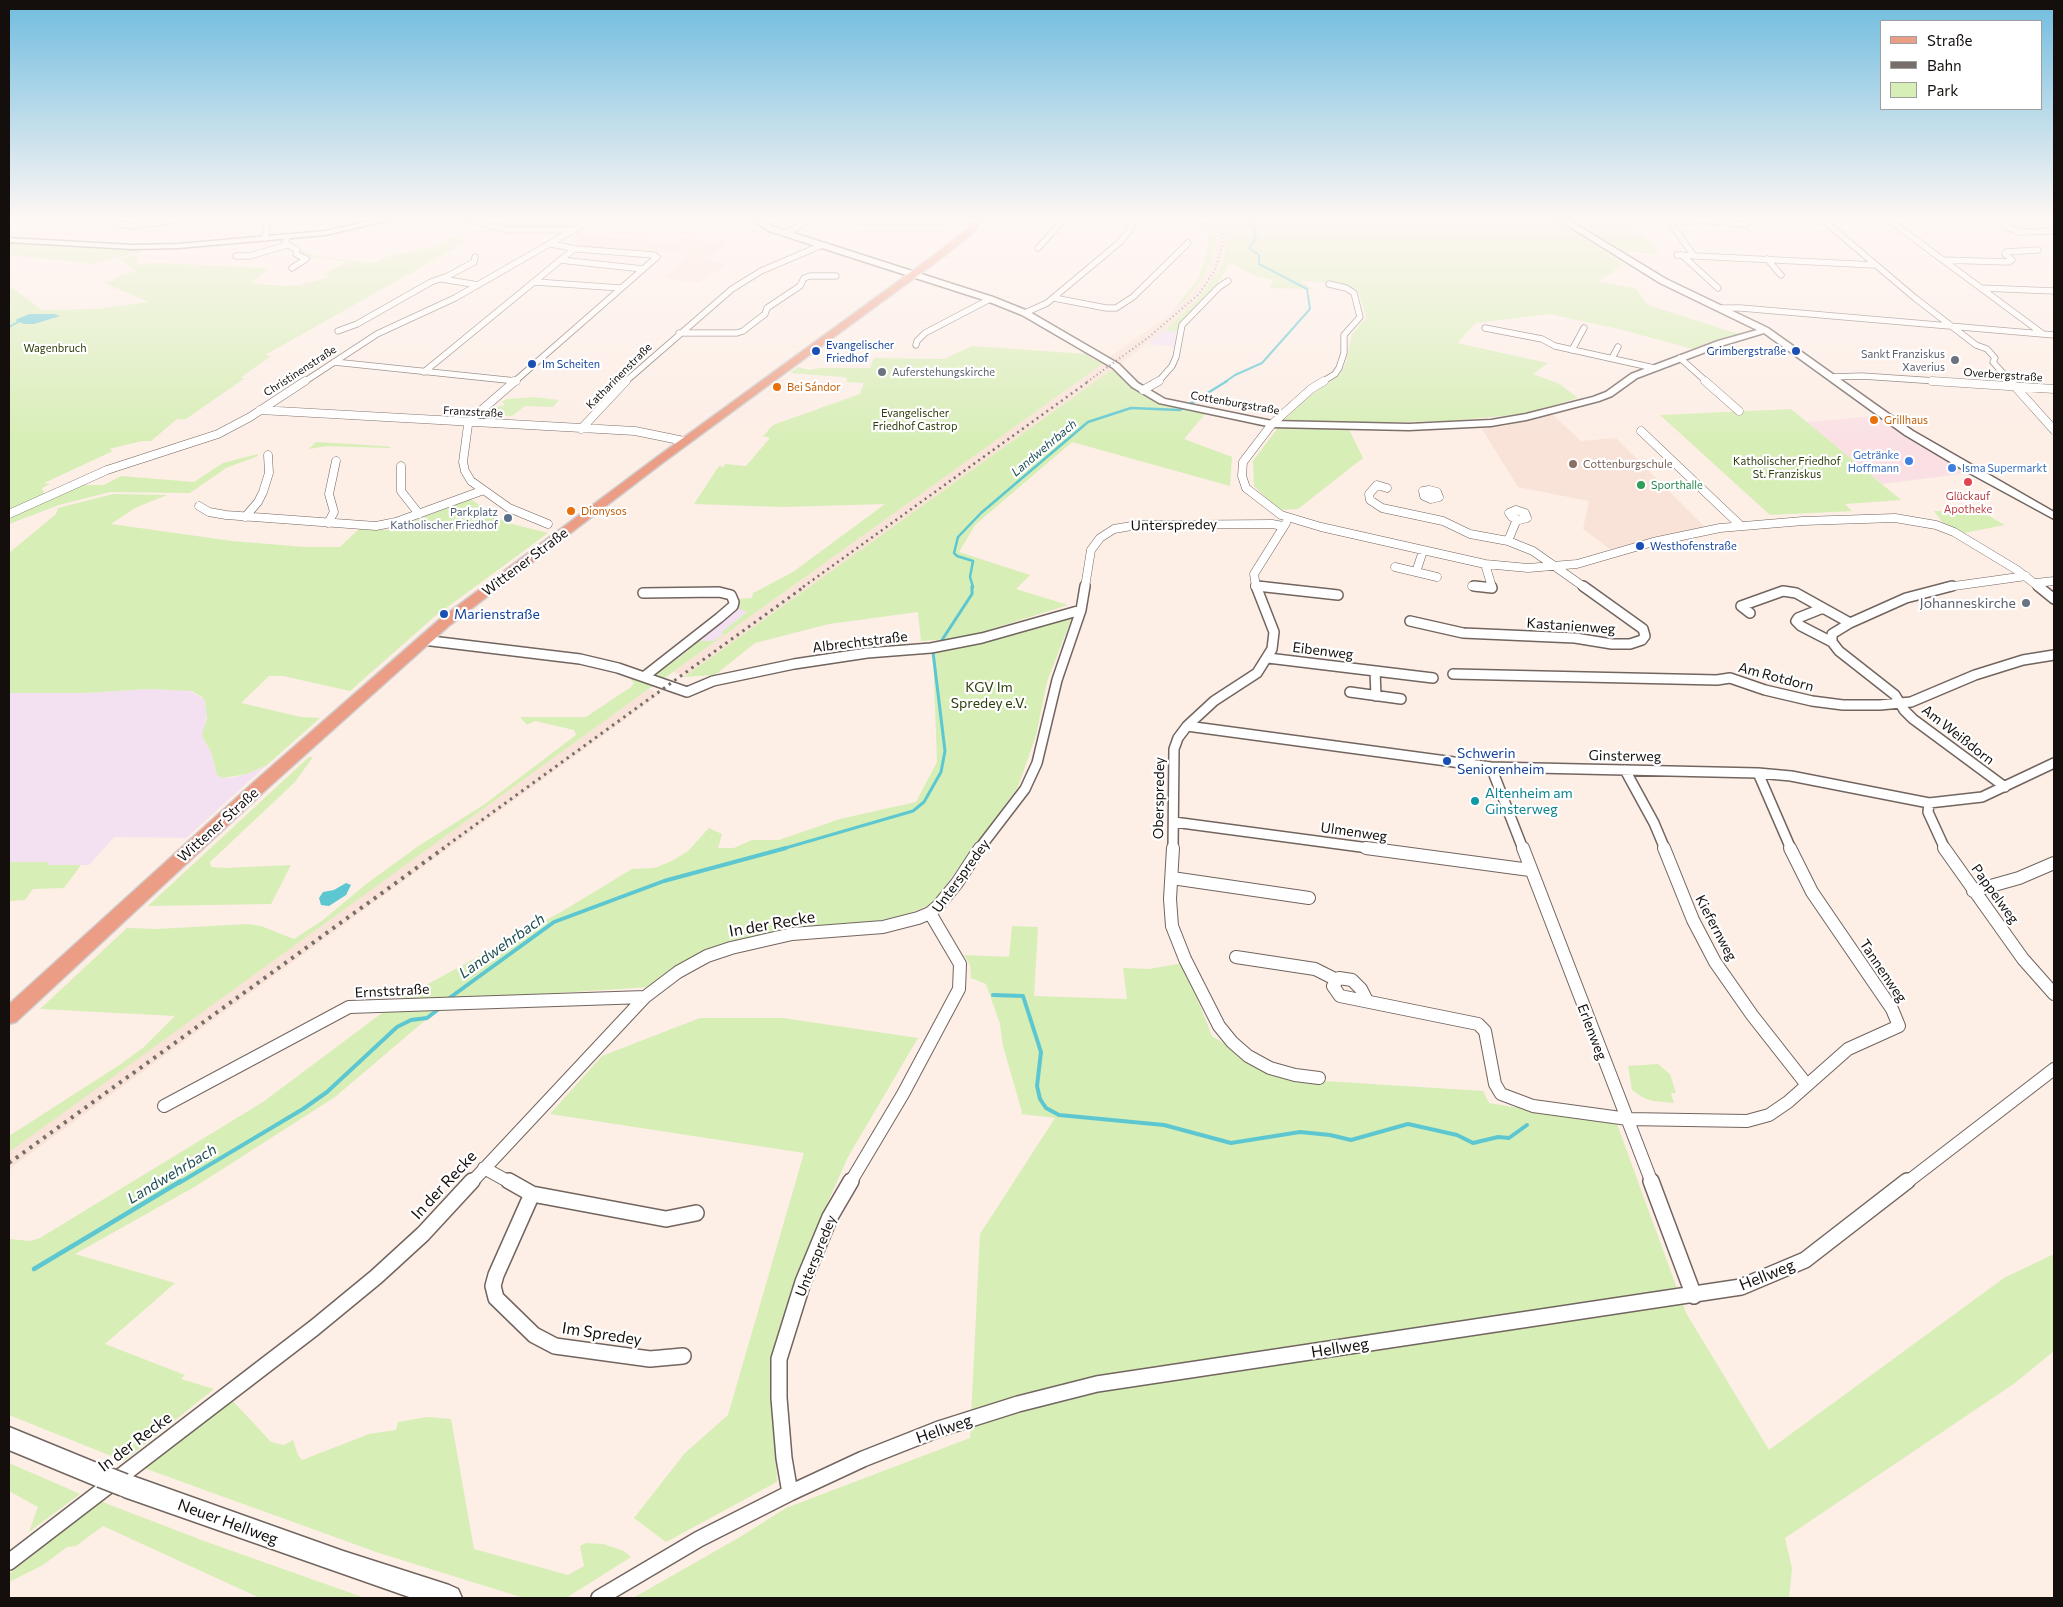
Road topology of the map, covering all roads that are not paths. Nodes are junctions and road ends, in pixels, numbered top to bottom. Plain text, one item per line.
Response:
1 (408, 295) edge
2 (460, 295) edge
3 (519, 295) edge
4 (613, 295) edge
5 (725, 295) edge
6 (787, 295) edge
7 (884, 295) edge
8 (978, 295) edge
9 (1058, 295) edge
10 (1133, 295) edge
11 (1212, 295) edge
12 (1355, 295) edge
13 (1691, 295) edge
14 (1912, 295) edge
15 (1990, 295) edge
16 (1054, 298) junction
17 (990, 299) junction
18 (1720, 308) junction
19 (1025, 313) junction
20 (1951, 326) junction
21 (1485, 328) dead end
22 (1584, 328) dead end
23 (1765, 330) junction
24 (338, 331) dead end
25 (678, 333) junction
26 (2043, 334) junction
27 (2054, 335) edge
28 (2054, 339) edge
29 (916, 345) dead end
30 (1618, 347) dead end
31 (1572, 350) junction
32 (1612, 358) junction
33 (1680, 358) junction
34 (334, 362) junction
35 (1654, 368) junction
36 (424, 372) junction
37 (1830, 377) junction
38 (516, 381) junction
39 (2016, 386) junction
40 (2054, 389) edge
41 (1143, 390) junction
42 (260, 410) junction
43 (1739, 411) dead end
44 (470, 422) junction
45 (1272, 424) junction
46 (581, 428) junction
47 (2054, 430) edge
48 (1641, 431) dead end
49 (684, 442) junction
50 (268, 455) dead end
51 (336, 461) dead end
52 (401, 466) dead end
53 (1387, 488) dead end
54 (484, 490) junction
55 (1428, 498) dead end
56 (199, 506) dead end
57 (9, 514) edge
58 (419, 514) junction
59 (1420, 515) junction
60 (2054, 516) edge
61 (245, 517) junction
62 (1290, 519) junction
63 (1517, 519) dead end
64 (328, 523) junction
65 (548, 524) dead end
66 (1283, 526) junction
67 (1741, 526) junction
68 (1508, 542) junction
69 (1423, 551) junction
70 (1485, 564) junction
71 (1395, 567) dead end
72 (1555, 568) junction
73 (1416, 572) junction
74 (2026, 576) junction
75 (1437, 577) dead end
76 (2054, 581) edge
77 (2036, 583) junction
78 (1255, 586) junction
79 (1472, 586) dead end
80 (643, 593) dead end
81 (1338, 595) dead end
82 (2054, 599) edge
83 (1823, 608) junction
84 (1081, 610) junction
85 (1750, 613) dead end
86 (1410, 621) dead end
87 (1850, 623) junction
88 (423, 640) junction
89 (1832, 642) junction
90 (2054, 655) edge
91 (1268, 658) junction
92 (1375, 671) junction
93 (1453, 674) dead end
94 (645, 676) junction
95 (1433, 678) dead end
96 (1350, 692) dead end
97 (1376, 696) junction
98 (1400, 699) dead end
99 (1900, 702) junction
100 (1187, 726) junction
101 (2054, 763) edge
102 (1491, 767) junction
103 (1625, 770) junction
104 (1758, 773) junction
105 (2005, 788) junction
106 (1929, 803) junction
107 (1174, 822) junction
108 (2054, 863) edge
109 (1530, 870) junction
110 (1172, 878) junction
111 (1972, 891) junction
112 (1309, 898) dead end
113 (930, 913) junction
114 (1236, 957) dead end
115 (2054, 994) edge
116 (645, 997) junction
117 (9, 1016) edge
118 (2054, 1069) edge
119 (1319, 1078) dead end
120 (1807, 1085) junction
121 (164, 1106) dead end
122 (1628, 1118) junction
123 (484, 1168) junction
124 (532, 1194) junction
125 (696, 1213) dead end
126 (1694, 1296) junction
127 (683, 1356) dead end
128 (9, 1439) edge
129 (790, 1493) junction
130 (9, 1562) edge
131 (449, 1598) edge
132 (599, 1598) edge

1 - 24 street
2 - 34 street, Christinenstraße
3 - 36 street
4 - 38 street
5 - 25 street, Katharinenstraße
6 - 25 street
7 - 49 main road, Wittener Straße
8 - 17 street, Cottenburgstraße
9 - 16 street
10 - 16 street
11 - 41 street
12 - 45 street
13 - 18 street
14 - 20 street
15 - 26 street
16 - 19 street
17 - 19 street, Cottenburgstraße
17 - 29 street
18 - 20 street
18 - 23 street
19 - 41 street, Cottenburgstraße
20 - 26 street
20 - 39 street
21 - 31 street
22 - 31 street
23 - 33 street, Cottenburgstraße
23 - 37 street
25 - 46 street, Katharinenstraße
26 - 27 street
26 - 28 street
30 - 32 street
31 - 32 street
32 - 35 street
33 - 35 street, Cottenburgstraße
33 - 43 street
34 - 36 street
34 - 42 street, Christinenstraße
35 - 45 street, Cottenburgstraße
36 - 38 street
37 - 39 street, Overbergstraße
37 - 60 street
38 - 44 street
39 - 40 street, Overbergstraße
39 - 47 street
41 - 45 street, Cottenburgstraße
42 - 44 street, Franzstraße
42 - 57 street, Christinenstraße
44 - 46 street, Franzstraße
44 - 54 street
45 - 62 street
46 - 49 street, Franzstraße
48 - 67 street
49 - 88 main road, Wittener Straße
50 - 61 street
51 - 64 street
52 - 58 street
53 - 59 street
54 - 58 street
54 - 65 street
55 - 59 street
56 - 61 street
58 - 64 street
59 - 68 street
61 - 64 street
62 - 66 street
62 - 69 street
63 - 68 street
66 - 78 street
66 - 84 street, Unterspredey
67 - 72 street
67 - 74 street
68 - 72 street
69 - 70 street
69 - 73 street
70 - 72 street
70 - 79 street
71 - 73 street
72 - 86 street, Kastanienweg
73 - 75 street
74 - 77 street
74 - 87 street
76 - 77 street
77 - 82 street
78 - 81 street
78 - 91 street, Oberspredey
80 - 94 street
83 - 85 street
83 - 87 street
83 - 89 street, Am Weißdorn
84 - 94 street, Albrechtstraße
84 - 113 street, Unterspredey
87 - 89 street
88 - 94 street, Albrechtstraße
88 - 117 main road, Wittener Straße
89 - 99 street, Am Weißdorn
90 - 99 street, Am Rotdorn
91 - 92 street, Eibenweg
91 - 100 street, Oberspredey
92 - 95 street, Eibenweg
92 - 97 street
93 - 99 street, Am Rotdorn
96 - 97 street
97 - 98 street
99 - 105 street, Am Weißdorn
100 - 102 street, Ginsterweg
100 - 107 street, Oberspredey
101 - 105 street, Ginsterweg
102 - 103 street, Ginsterweg
102 - 109 street, Erlenweg
103 - 104 street, Ginsterweg
103 - 120 street, Kiefernweg
104 - 106 street, Ginsterweg
104 - 120 street, Tannenweg
105 - 106 street, Ginsterweg
106 - 111 street, Pappelweg
107 - 109 street, Ulmenweg
107 - 110 street, Oberspredey
108 - 111 street
109 - 122 street, Erlenweg
110 - 112 street
110 - 119 street, Oberspredey
111 - 115 street, Pappelweg
113 - 116 street, In der Recke
113 - 129 street, Unterspredey
114 - 122 street, Tannenweg
116 - 121 street, Ernststraße
116 - 123 street, In der Recke
118 - 126 street, Hellweg
120 - 122 street, Tannenweg
122 - 126 street, Erlenweg
123 - 124 street
123 - 130 street, In der Recke
124 - 125 street
124 - 127 street, Im Spredey
126 - 129 street, Hellweg
128 - 131 street, Neuer Hellweg, bridge
129 - 132 street, Hellweg

